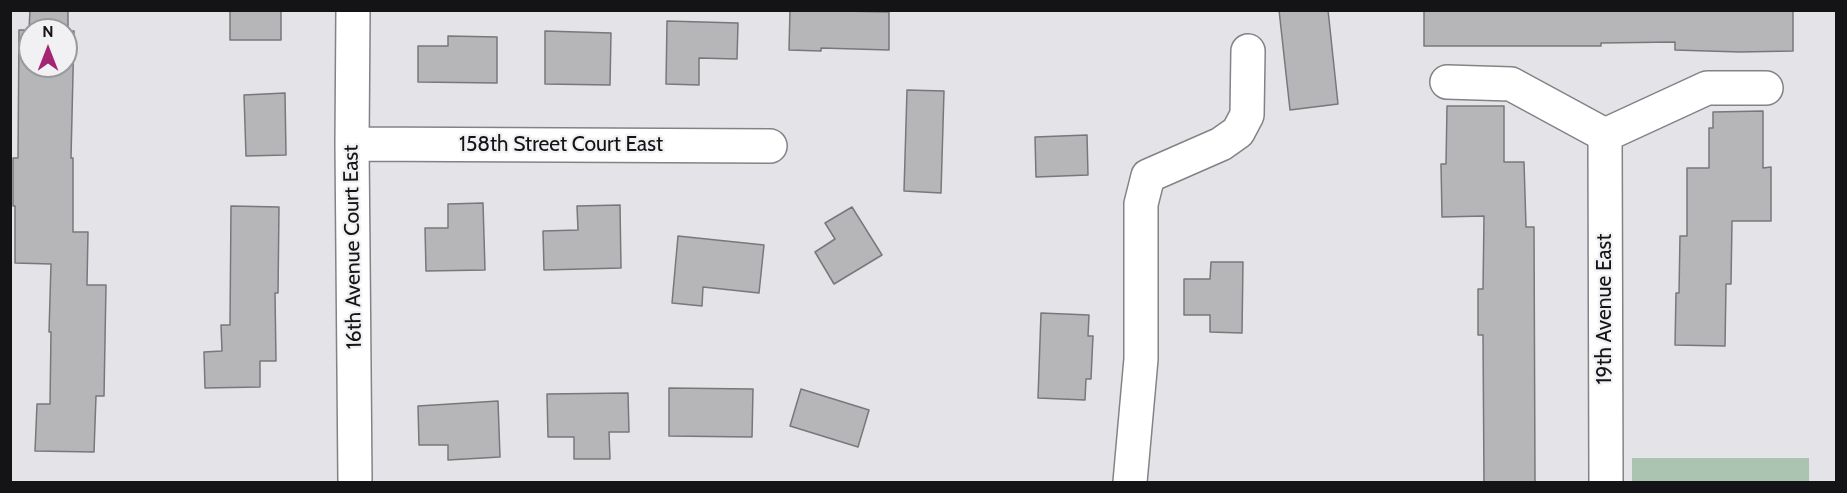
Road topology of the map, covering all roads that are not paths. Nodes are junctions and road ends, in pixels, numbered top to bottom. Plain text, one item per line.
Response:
1 (353, 10) edge
2 (1248, 51) dead end
3 (1447, 82) dead end
4 (1766, 88) dead end
5 (1605, 135) junction
6 (352, 144) junction
7 (770, 146) dead end
8 (355, 483) edge
9 (1130, 483) edge
10 (1606, 483) edge

1 - 6 street, 16th Avenue Court East
2 - 9 street
3 - 5 street
4 - 5 street
5 - 10 street, 19th Avenue East
6 - 7 street, 158th Street Court East
6 - 8 street, 16th Avenue Court East

